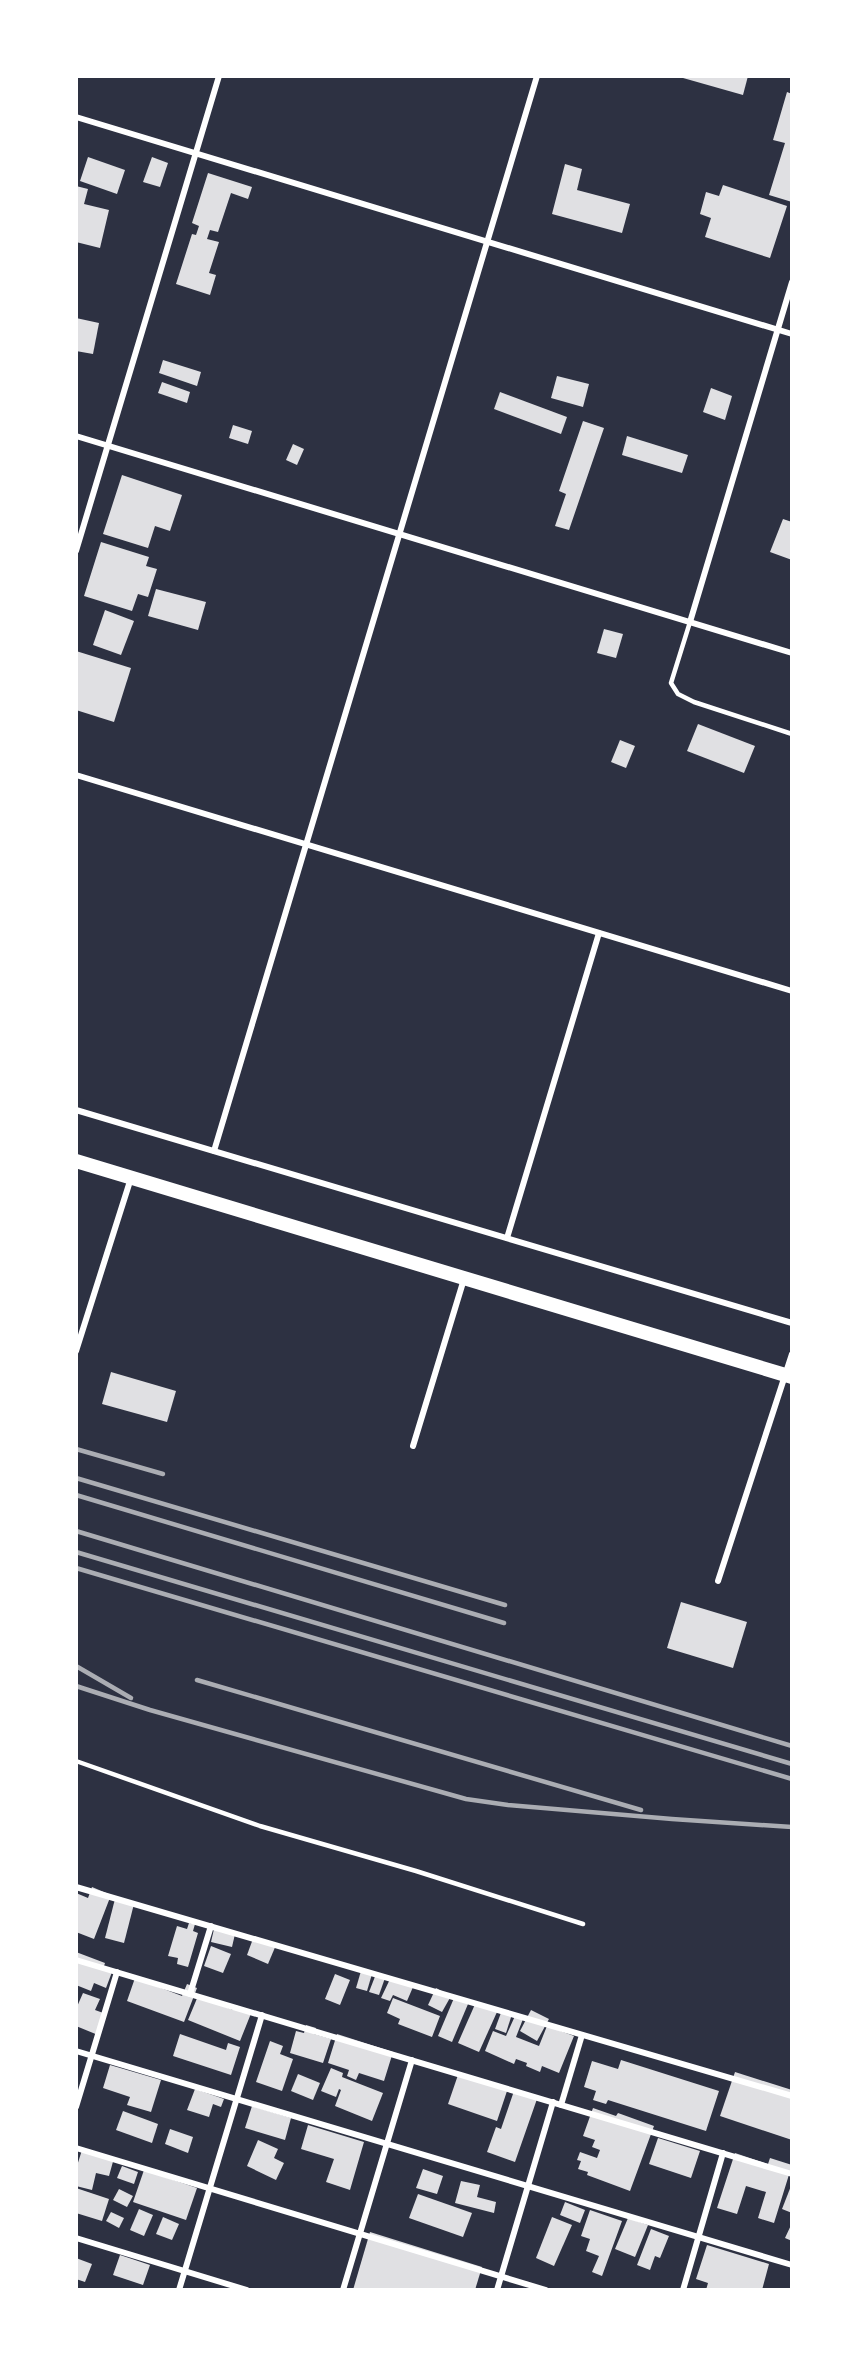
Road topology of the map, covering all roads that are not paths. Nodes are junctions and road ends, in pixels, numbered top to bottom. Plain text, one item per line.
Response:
1 (219, 76) edge
2 (537, 76) edge
3 (76, 117) edge
4 (196, 153) junction
5 (487, 242) junction
6 (792, 282) edge
7 (777, 330) junction
8 (792, 334) edge
9 (76, 435) edge
10 (108, 445) junction
11 (399, 534) junction
12 (76, 551) edge
13 (690, 622) junction
14 (792, 653) edge
15 (792, 734) edge
16 (76, 775) edge
17 (306, 844) junction
18 (599, 933) junction
19 (792, 991) edge
20 (76, 1110) edge
21 (214, 1151) junction
22 (76, 1161) edge
23 (131, 1178) junction
24 (507, 1238) junction
25 (465, 1278) junction
26 (792, 1323) edge
27 (76, 1351) edge
28 (792, 1354) edge
29 (788, 1376) edge
30 (412, 1446) dead end
31 (718, 1581) dead end
32 (76, 1761) edge
33 (76, 1887) edge
34 (583, 1924) dead end
35 (211, 1926) junction
36 (76, 1960) edge
37 (117, 1972) junction
38 (190, 1994) junction
39 (262, 2015) junction
40 (582, 2035) junction
41 (76, 2051) edge
42 (92, 2056) junction
43 (412, 2060) junction
44 (792, 2096) edge
45 (236, 2099) junction
46 (553, 2102) junction
47 (561, 2105) junction
48 (76, 2107) edge
49 (387, 2144) junction
50 (76, 2148) edge
51 (723, 2153) junction
52 (792, 2174) edge
53 (528, 2186) junction
54 (210, 2188) junction
55 (360, 2234) junction
56 (698, 2237) junction
57 (76, 2238) edge
58 (792, 2265) edge
59 (185, 2271) junction
60 (501, 2276) junction
61 (179, 2289) edge
62 (247, 2289) edge
63 (343, 2289) edge
64 (497, 2289) edge
65 (546, 2289) edge
66 (682, 2289) edge

1 - 4 street
2 - 5 street
3 - 4 street
4 - 5 street
4 - 10 street
5 - 7 street
5 - 11 street
6 - 7 street
7 - 8 street
7 - 13 street
9 - 10 street
10 - 11 street
10 - 12 street
11 - 13 street
11 - 17 street
13 - 14 street
13 - 15 lane
16 - 17 street
17 - 18 street
17 - 21 street
18 - 19 street
18 - 24 street
20 - 21 street
21 - 24 street
22 - 23 highway
23 - 25 highway
23 - 27 street
24 - 26 street
25 - 29 highway
25 - 30 street
28 - 29 street
29 - 31 street
32 - 34 lane
33 - 35 street
35 - 38 street
35 - 40 street
36 - 37 street
37 - 38 street
37 - 42 street
38 - 39 street
39 - 43 street
39 - 45 street
40 - 44 street
40 - 47 street
41 - 42 street
42 - 45 street
42 - 48 street
43 - 46 street
43 - 49 street
45 - 49 street
45 - 54 street
46 - 47 street
46 - 53 street
47 - 51 street
49 - 53 street
49 - 55 street
50 - 54 street
51 - 52 street
51 - 56 street
53 - 56 street
53 - 60 street
54 - 55 street
54 - 59 street
55 - 60 street
55 - 63 street
56 - 58 street
56 - 66 street
57 - 59 street
59 - 61 street
59 - 62 street
60 - 64 street
60 - 65 street

